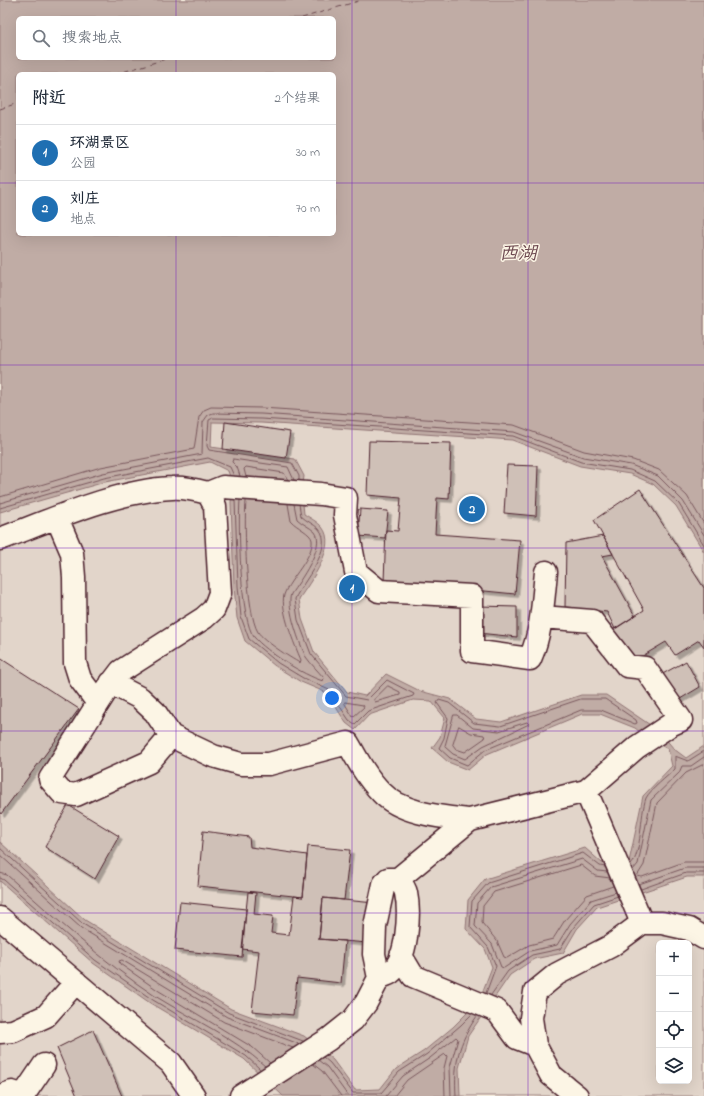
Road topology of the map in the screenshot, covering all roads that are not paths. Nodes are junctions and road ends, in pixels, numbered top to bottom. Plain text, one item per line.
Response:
1 (216, 490) junction
2 (57, 518) junction
3 (0, 538) edge
4 (546, 572) dead end
5 (542, 616) junction
6 (111, 683) junction
7 (98, 703) junction
8 (170, 736) junction
9 (586, 791) junction
10 (470, 820) junction
11 (398, 879) junction
12 (0, 918) edge
13 (642, 923) junction
14 (704, 938) edge
15 (401, 956) junction
16 (379, 978) junction
17 (76, 982) junction
18 (0, 1032) edge
19 (535, 1045) junction
20 (44, 1065) dead end
21 (249, 1091) edge
22 (0, 1096) edge
23 (23, 1096) edge
24 (194, 1096) edge
25 (577, 1096) edge

1 - 2 street
1 - 5 street
1 - 6 street
2 - 3 street
2 - 7 street
4 - 5 street
5 - 9 street
6 - 7 street
6 - 8 street
7 - 8 street
8 - 10 street
9 - 10 street
9 - 13 street
10 - 11 street
11 - 15 street
11 - 16 street
12 - 17 street
13 - 14 street
13 - 19 street
15 - 16 street
15 - 19 street
16 - 21 street
17 - 18 street
17 - 24 street
19 - 25 street
20 - 23 street
22 - 23 street

